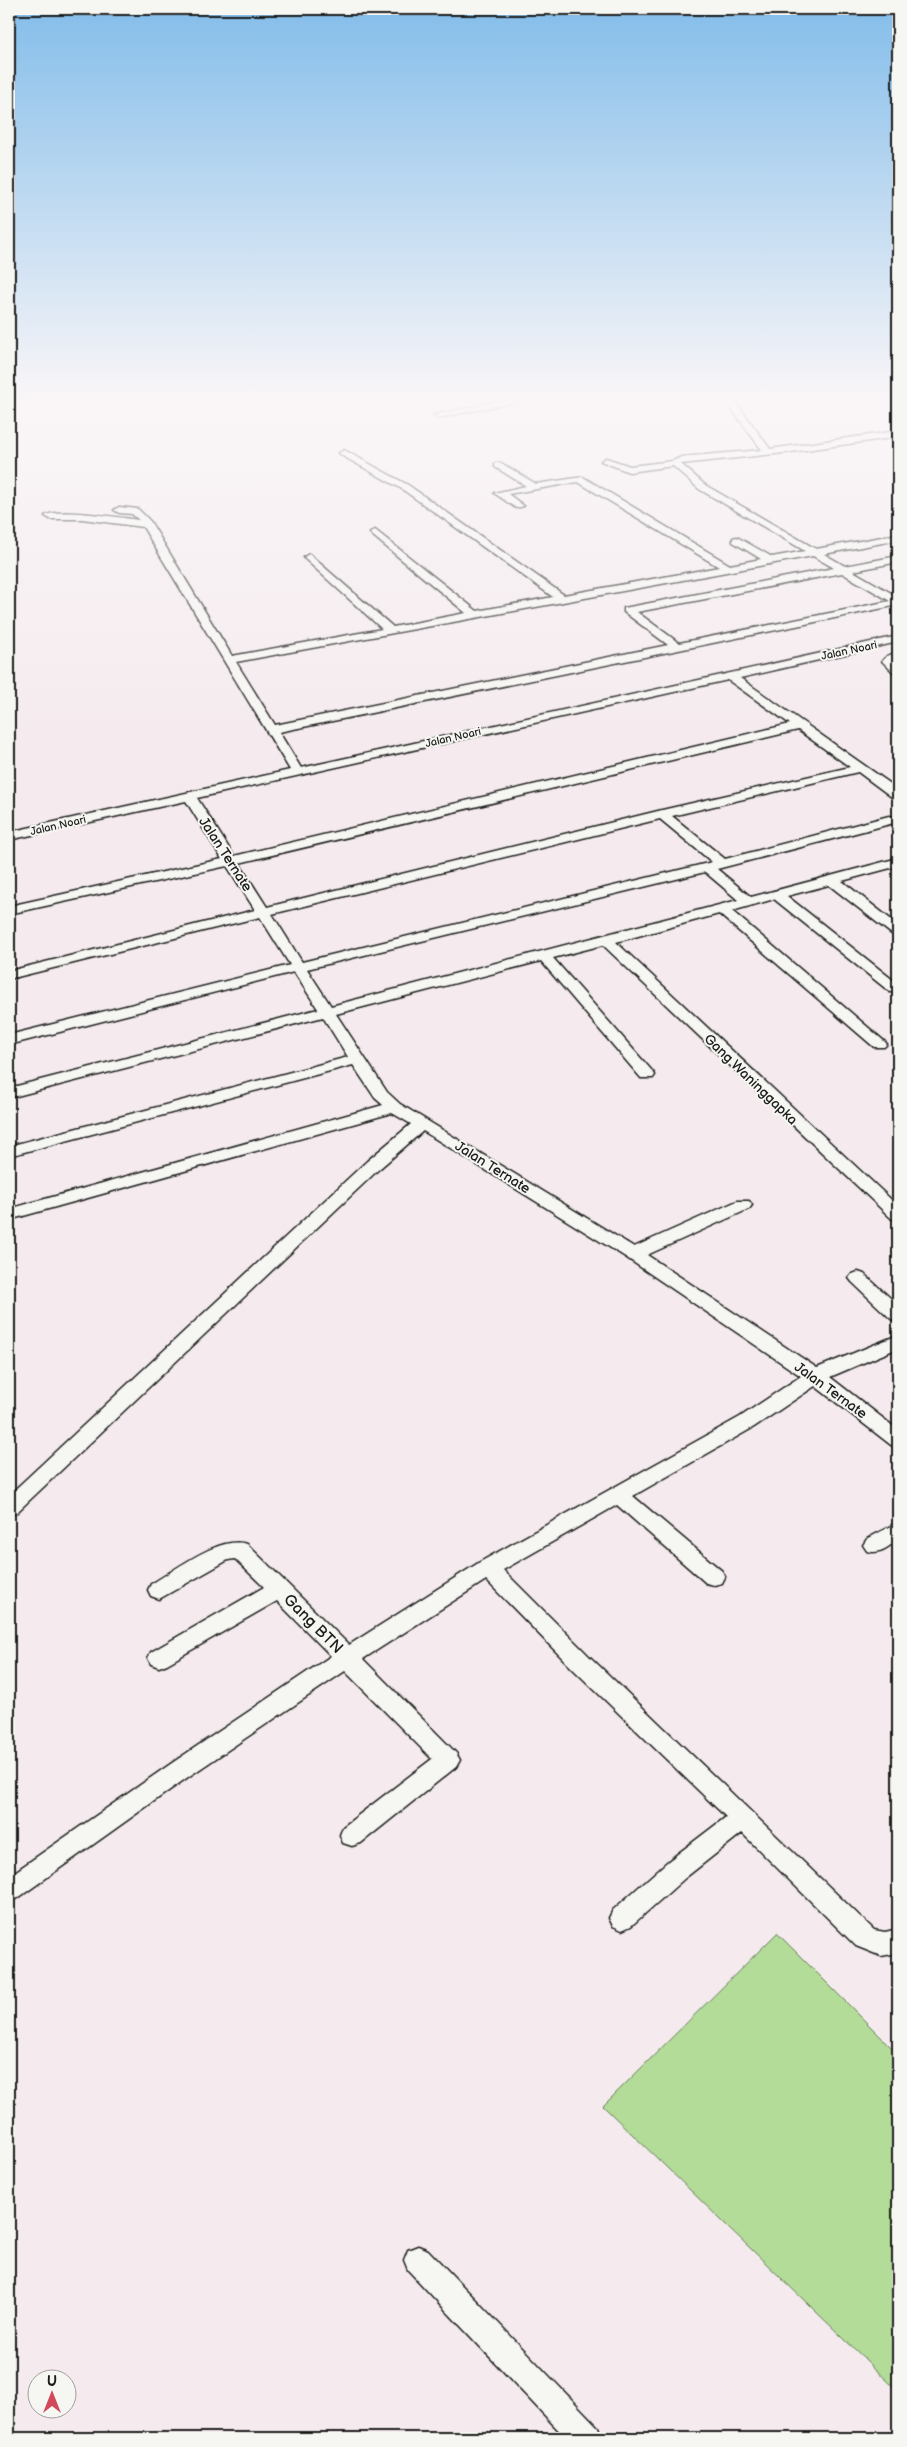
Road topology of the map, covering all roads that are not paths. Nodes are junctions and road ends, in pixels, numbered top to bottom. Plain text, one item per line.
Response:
1 (121, 510) edge
2 (439, 510) edge
3 (632, 510) edge
4 (742, 510) edge
5 (50, 516) dead end
6 (146, 524) junction
7 (375, 533) dead end
8 (898, 536) edge
9 (737, 540) dead end
10 (814, 552) junction
11 (310, 557) dead end
12 (898, 559) edge
13 (770, 560) junction
14 (726, 567) junction
15 (842, 569) junction
16 (562, 599) junction
17 (898, 601) edge
18 (475, 615) junction
19 (391, 631) junction
20 (898, 639) edge
21 (676, 646) junction
22 (898, 656) edge
23 (229, 660) junction
24 (898, 670) edge
25 (730, 676) junction
26 (802, 725) junction
27 (270, 730) junction
28 (861, 768) junction
29 (297, 772) junction
30 (898, 795) edge
31 (189, 796) junction
32 (662, 814) junction
33 (889, 820) dead end
34 (9, 836) edge
35 (230, 861) junction
36 (722, 863) junction
37 (707, 867) junction
38 (894, 867) edge
39 (832, 880) junction
40 (777, 894) junction
41 (748, 902) junction
42 (722, 909) junction
43 (9, 910) edge
44 (265, 913) junction
45 (898, 932) edge
46 (606, 940) junction
47 (544, 956) junction
48 (299, 967) junction
49 (9, 975) edge
50 (895, 989) dead end
51 (328, 1012) junction
52 (9, 1040) edge
53 (879, 1044) dead end
54 (357, 1059) junction
55 (647, 1075) dead end
56 (9, 1093) edge
57 (394, 1107) junction
58 (422, 1123) junction
59 (9, 1152) edge
60 (743, 1206) dead end
61 (9, 1215) edge
62 (898, 1216) edge
63 (633, 1254) junction
64 (858, 1278) dead end
65 (898, 1314) edge
66 (898, 1341) edge
67 (815, 1376) junction
68 (898, 1440) edge
69 (619, 1495) junction
70 (9, 1506) edge
71 (898, 1530) edge
72 (874, 1545) dead end
73 (488, 1568) junction
74 (714, 1578) dead end
75 (279, 1589) junction
76 (159, 1590) dead end
77 (348, 1657) junction
78 (159, 1658) dead end
79 (742, 1819) junction
80 (352, 1835) dead end
81 (9, 1890) edge
82 (622, 1918) dead end
83 (898, 1941) edge
84 (418, 2260) dead end
85 (587, 2438) edge

1 - 6 street
2 - 16 street
3 - 14 street
4 - 10 street
5 - 6 street
6 - 23 street
7 - 18 street
8 - 10 street
9 - 13 street
10 - 13 street
10 - 15 street
11 - 19 street
12 - 15 street
13 - 14 street
14 - 16 street
15 - 17 street
15 - 21 street
16 - 18 street
17 - 21 street
18 - 19 street
19 - 23 street
20 - 25 street, Jalan Noari
21 - 27 street
22 - 24 street
23 - 27 street
25 - 26 street
25 - 29 street, Jalan Noari
26 - 28 street
26 - 35 street
27 - 29 street
28 - 30 street
28 - 32 street
29 - 31 street, Jalan Noari
31 - 34 street, Jalan Noari
31 - 35 street, Jalan Ternate
32 - 36 street
32 - 44 street
33 - 36 street
35 - 43 street
35 - 44 street, Jalan Ternate
36 - 37 street
37 - 41 street
37 - 48 street
38 - 39 street
39 - 40 street
39 - 45 street
40 - 41 street
40 - 50 street
41 - 42 street
42 - 46 street
42 - 53 street
44 - 48 street, Jalan Ternate
44 - 49 street
46 - 47 street
46 - 62 street, Gang Waninggapka
47 - 51 street
47 - 55 street
48 - 51 street, Jalan Ternate
48 - 52 street
51 - 54 street, Jalan Ternate
51 - 56 street
54 - 57 street, Jalan Ternate
54 - 59 street
57 - 58 street, Jalan Ternate
57 - 61 street
58 - 63 street, Jalan Ternate
58 - 70 street
60 - 63 street
63 - 67 street, Jalan Ternate
64 - 65 street
66 - 67 street
67 - 68 street, Jalan Ternate
67 - 69 street
69 - 73 street
69 - 74 street
71 - 72 street
73 - 77 street
73 - 79 street
75 - 76 street, Gang BTN
75 - 77 street, Gang BTN
75 - 78 street
77 - 80 street, Gang BTN
77 - 81 street
79 - 82 street
79 - 83 street
84 - 85 street

